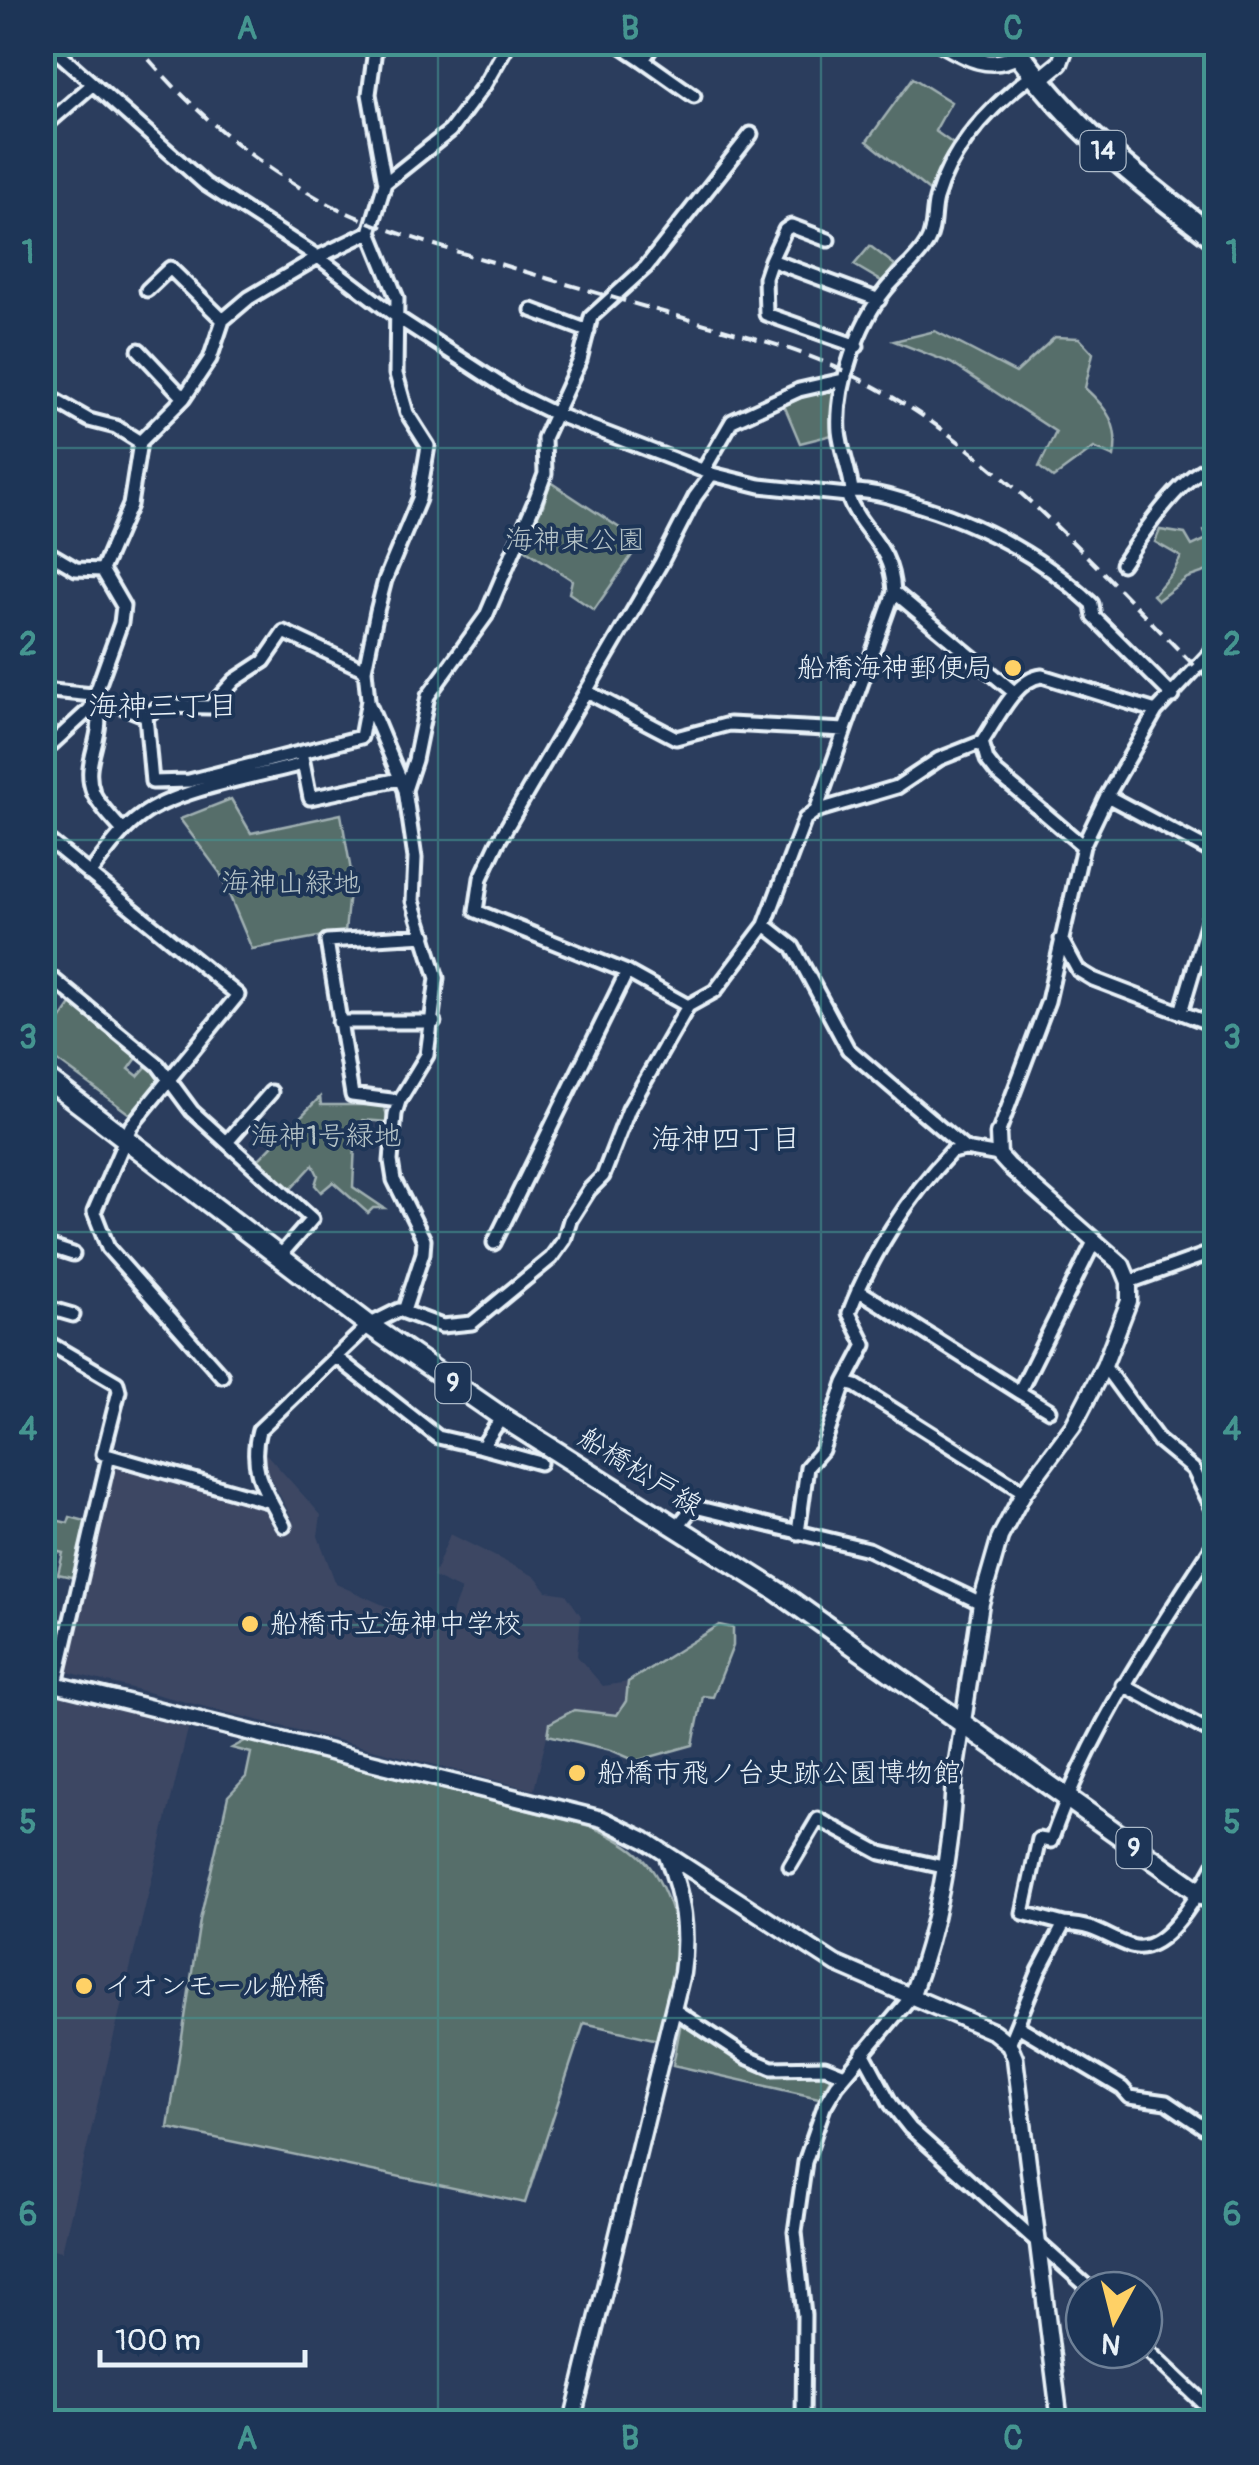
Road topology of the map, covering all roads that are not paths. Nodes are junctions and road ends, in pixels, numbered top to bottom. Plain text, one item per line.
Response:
1 (46, 42) edge
2 (376, 42) edge
3 (509, 42) edge
4 (616, 42) edge
5 (656, 42) edge
6 (939, 42) edge
7 (1062, 42) edge
8 (1014, 49) edge
9 (644, 60) junction
10 (1036, 77) junction
11 (93, 84) junction
12 (694, 96) dead end
13 (48, 122) dead end
14 (751, 134) dead end
15 (386, 183) junction
16 (370, 232) junction
17 (1216, 238) edge
18 (828, 240) dead end
19 (318, 257) junction
20 (771, 260) junction
21 (147, 290) dead end
22 (879, 300) junction
23 (532, 310) dead end
24 (398, 318) junction
25 (223, 320) junction
26 (588, 331) junction
27 (857, 346) junction
28 (139, 350) dead end
29 (843, 380) junction
30 (42, 393) edge
31 (184, 398) junction
32 (554, 413) junction
33 (140, 442) junction
34 (1216, 464) edge
35 (708, 472) junction
36 (850, 493) junction
37 (42, 548) edge
38 (1122, 564) dead end
39 (102, 570) junction
40 (894, 592) junction
41 (1216, 647) edge
42 (365, 670) junction
43 (42, 690) edge
44 (586, 691) junction
45 (1015, 693) junction
46 (93, 696) junction
47 (1173, 696) junction
48 (368, 700) junction
49 (1156, 712) junction
50 (146, 716) junction
51 (845, 730) junction
52 (982, 742) junction
53 (42, 753) edge
54 (302, 758) junction
55 (403, 785) junction
56 (1106, 796) junction
57 (816, 811) junction
58 (123, 831) junction
59 (42, 836) edge
60 (1083, 846) junction
61 (1216, 854) edge
62 (89, 874) junction
63 (1216, 894) edge
64 (765, 926) junction
65 (425, 936) junction
66 (1061, 938) junction
67 (1203, 938) junction
68 (1216, 942) edge
69 (42, 970) edge
70 (627, 972) junction
71 (688, 1006) junction
72 (1181, 1012) junction
73 (339, 1022) junction
74 (434, 1022) junction
75 (1216, 1026) edge
76 (167, 1081) junction
77 (45, 1082) edge
78 (272, 1092) dead end
79 (399, 1101) junction
80 (998, 1134) joint
81 (126, 1138) junction
82 (228, 1142) junction
83 (965, 1149) junction
84 (999, 1155) junction
85 (1095, 1240) junction
86 (42, 1244) edge
87 (494, 1244) dead end
88 (1216, 1252) edge
89 (73, 1254) dead end
90 (278, 1258) junction
91 (1129, 1282) junction
92 (858, 1290) junction
93 (42, 1306) edge
94 (404, 1311) junction
95 (73, 1315) dead end
96 (369, 1325) junction
97 (42, 1339) edge
98 (336, 1357) junction
99 (1104, 1366) junction
100 (222, 1376) dead end
101 (845, 1383) junction
102 (1019, 1392) junction
103 (1048, 1410) dead end
104 (502, 1417) junction
105 (482, 1448) junction
106 (109, 1456) junction
107 (540, 1462) dead end
108 (1024, 1492) junction
109 (271, 1502) junction
110 (1216, 1515) edge
111 (284, 1526) dead end
112 (677, 1528) junction
113 (798, 1533) junction
114 (1216, 1541) edge
115 (981, 1603) junction
116 (49, 1683) edge
117 (1122, 1685) junction
118 (962, 1721) junction
119 (1216, 1734) edge
120 (1066, 1799) junction
121 (667, 1855) junction
122 (1216, 1862) edge
123 (790, 1866) dead end
124 (943, 1867) junction
125 (1198, 1892) junction
126 (1216, 1904) edge
127 (1064, 1924) junction
128 (912, 1997) junction
129 (674, 2010) junction
130 (1018, 2026) junction
131 (1009, 2044) junction
132 (864, 2052) junction
133 (846, 2075) junction
134 (1216, 2130) edge
135 (1039, 2244) junction
136 (1068, 2270) edge
137 (1164, 2366) edge
138 (1216, 2415) edge
139 (572, 2422) edge
140 (803, 2422) edge
141 (1060, 2422) edge

1 - 11 street
2 - 15 street
3 - 15 street
4 - 9 street
5 - 9 street
6 - 8 street
7 - 10 street
8 - 10 highway, 14
9 - 12 street
10 - 17 highway, 14
10 - 22 street
11 - 13 street
11 - 19 street
14 - 26 street
15 - 16 street
16 - 19 street
16 - 24 street
18 - 20 street
19 - 24 street
19 - 25 street
20 - 22 street
20 - 27 street
21 - 25 street
22 - 27 street
23 - 26 street
24 - 32 street
24 - 42 street
25 - 31 street
26 - 32 street
27 - 29 street
28 - 31 street
29 - 35 street
29 - 36 street
30 - 33 street
31 - 33 street
32 - 35 street
32 - 55 street
33 - 39 street
34 - 38 street
35 - 36 street
35 - 44 street
36 - 40 street
36 - 47 street
37 - 39 street
39 - 46 street
40 - 45 street
40 - 51 street
41 - 47 street
42 - 48 street
42 - 50 street
43 - 46 street
44 - 51 street
44 - 70 street
45 - 49 street
45 - 52 street
46 - 50 street
46 - 53 street
46 - 58 street
47 - 49 street
48 - 54 street
48 - 55 street
49 - 56 street
50 - 54 street
51 - 57 street
52 - 57 street
52 - 60 street
54 - 55 street
54 - 58 street
55 - 65 street
56 - 60 street
56 - 61 street
57 - 64 street
58 - 62 street
59 - 62 street
60 - 66 street
62 - 76 street
63 - 67 street
64 - 71 street
64 - 83 street
65 - 73 street
65 - 74 street
66 - 72 street
66 - 80 street
67 - 68 street
67 - 72 street
69 - 76 street
70 - 71 street
70 - 87 street
71 - 94 street
72 - 75 street
73 - 74 street
73 - 79 street
74 - 79 street
76 - 81 street
76 - 82 street
77 - 81 main road, 船橋松戸線 / 9
78 - 82 street
79 - 94 street
80 - 84 street
81 - 90 main road, 船橋松戸線 / 9
81 - 100 street
82 - 90 street
83 - 84 street
83 - 92 street
84 - 85 street
85 - 91 street
85 - 102 street
86 - 89 street
88 - 91 street
90 - 96 main road, 船橋松戸線 / 9
91 - 99 street
92 - 101 street
92 - 102 street
93 - 95 street
94 - 96 street
96 - 98 street
96 - 104 main road, 船橋松戸線 / 9
97 - 106 street
98 - 105 street
98 - 109 street
99 - 108 street
99 - 110 street
101 - 108 street
101 - 113 street
102 - 103 street
104 - 105 street
104 - 112 main road, 船橋松戸線 / 9
105 - 107 street
106 - 109 street
106 - 116 street
108 - 115 street
109 - 111 street
112 - 113 street
112 - 118 main road, 船橋松戸線 / 9
113 - 115 street
114 - 117 street
115 - 118 street
116 - 121 street
117 - 119 street
117 - 120 street
118 - 120 main road, 船橋松戸線 / 9
118 - 124 street
120 - 125 main road, 船橋松戸線 / 9
120 - 127 street
121 - 128 street
121 - 129 street
122 - 125 street
123 - 124 street
124 - 128 street
125 - 126 main road, 船橋松戸線 / 9
125 - 127 street
127 - 130 street
128 - 131 street
128 - 132 street
129 - 133 street
129 - 139 street
130 - 131 street
130 - 134 street
131 - 135 street
132 - 133 street
132 - 135 street
133 - 140 street
135 - 136 street
135 - 141 street
137 - 138 street

